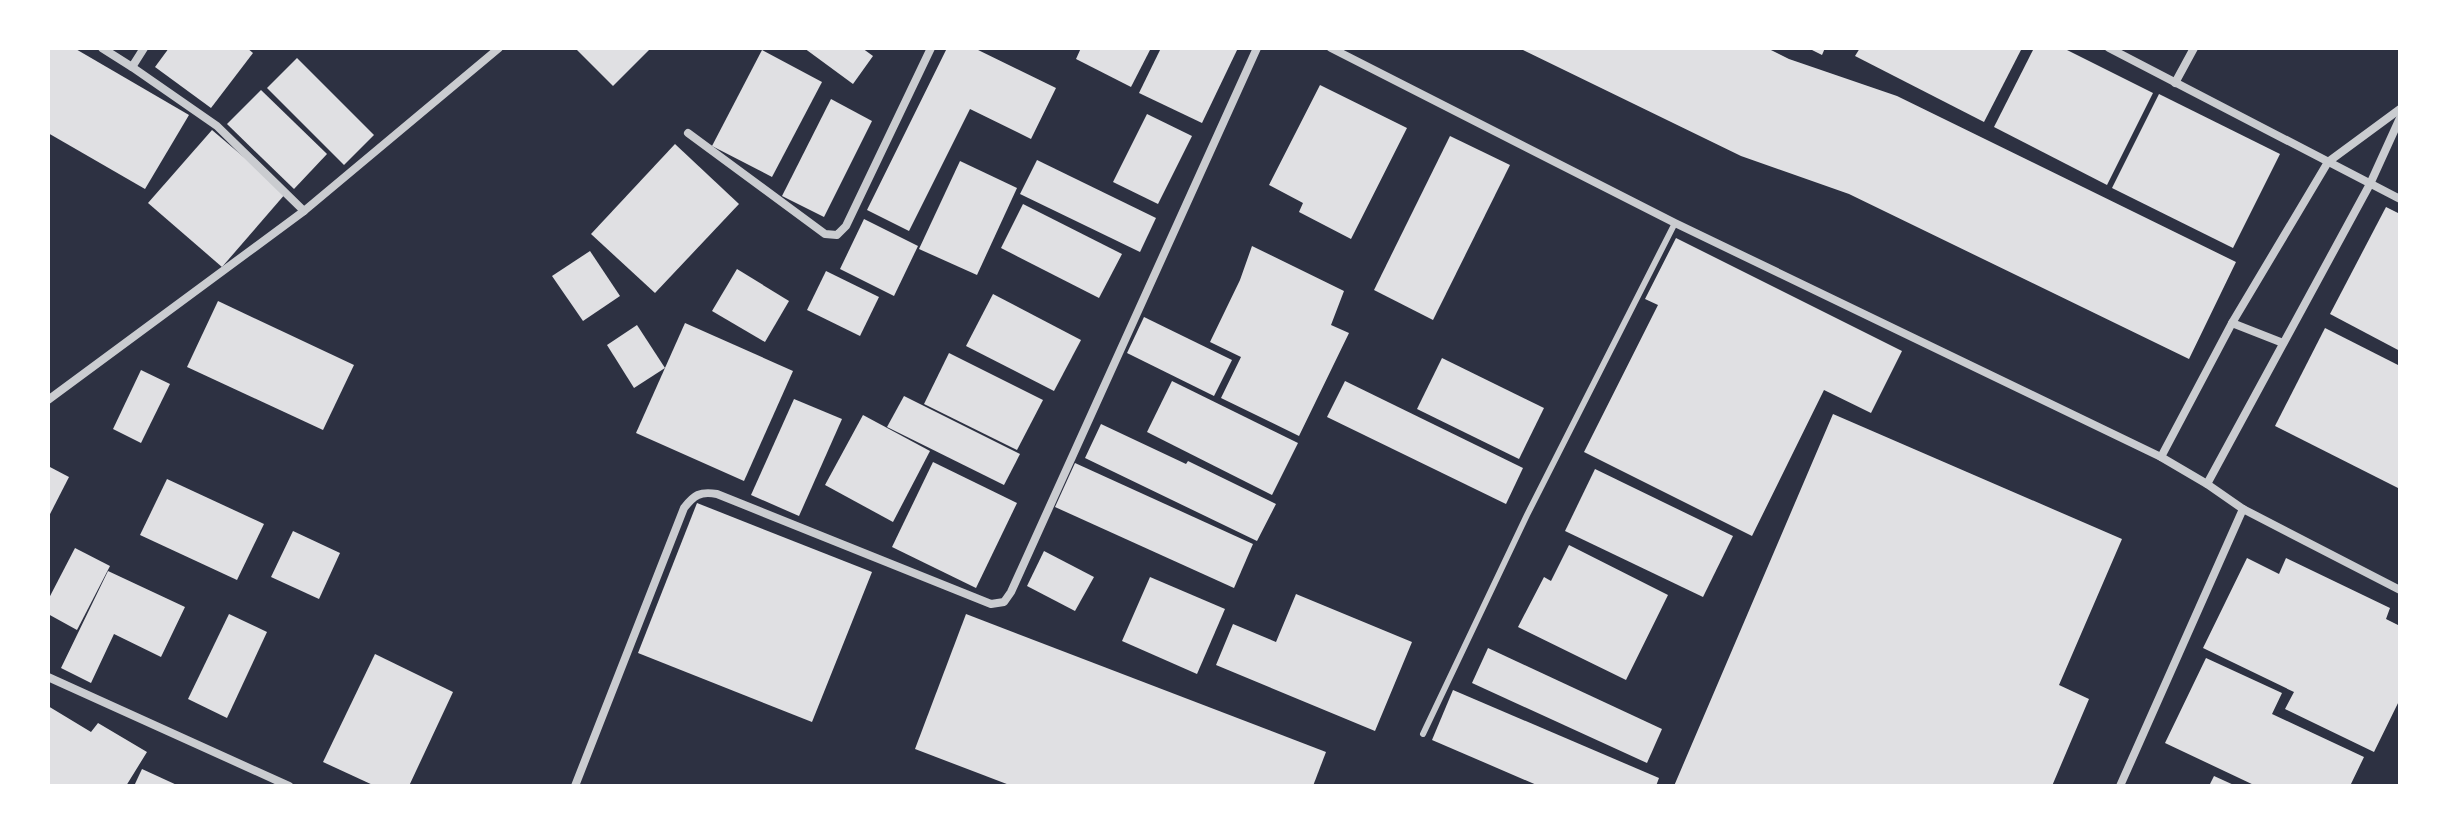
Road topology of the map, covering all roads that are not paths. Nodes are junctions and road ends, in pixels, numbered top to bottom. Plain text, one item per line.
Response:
1 (102, 48) edge
2 (144, 48) edge
3 (499, 48) edge
4 (931, 48) edge
5 (1257, 48) edge
6 (1331, 48) edge
7 (2109, 48) edge
8 (2194, 48) edge
9 (132, 67) junction
10 (2175, 83) junction
11 (2400, 109) edge
12 (2400, 118) edge
13 (688, 133) dead end
14 (2328, 162) junction
15 (2370, 184) junction
16 (2400, 199) edge
17 (304, 211) junction
18 (1675, 223) junction
19 (2232, 323) junction
20 (2283, 343) junction
21 (48, 400) edge
22 (2161, 457) junction
23 (2207, 484) junction
24 (2243, 509) junction
25 (2400, 590) edge
26 (48, 677) edge
27 (1423, 734) dead end
28 (289, 786) edge
29 (575, 786) edge
30 (2120, 786) edge

1 - 9 street
2 - 9 street
3 - 17 street
4 - 13 street
5 - 29 street
6 - 18 street
7 - 10 street
8 - 10 street
9 - 17 street
10 - 14 street
11 - 14 street
12 - 15 street
14 - 15 street
14 - 19 street
15 - 16 street
15 - 20 street
17 - 21 street
18 - 22 street
18 - 27 lane
19 - 20 street
19 - 22 street
20 - 23 street
22 - 23 street
23 - 24 street
24 - 25 street
24 - 30 street
26 - 28 street

